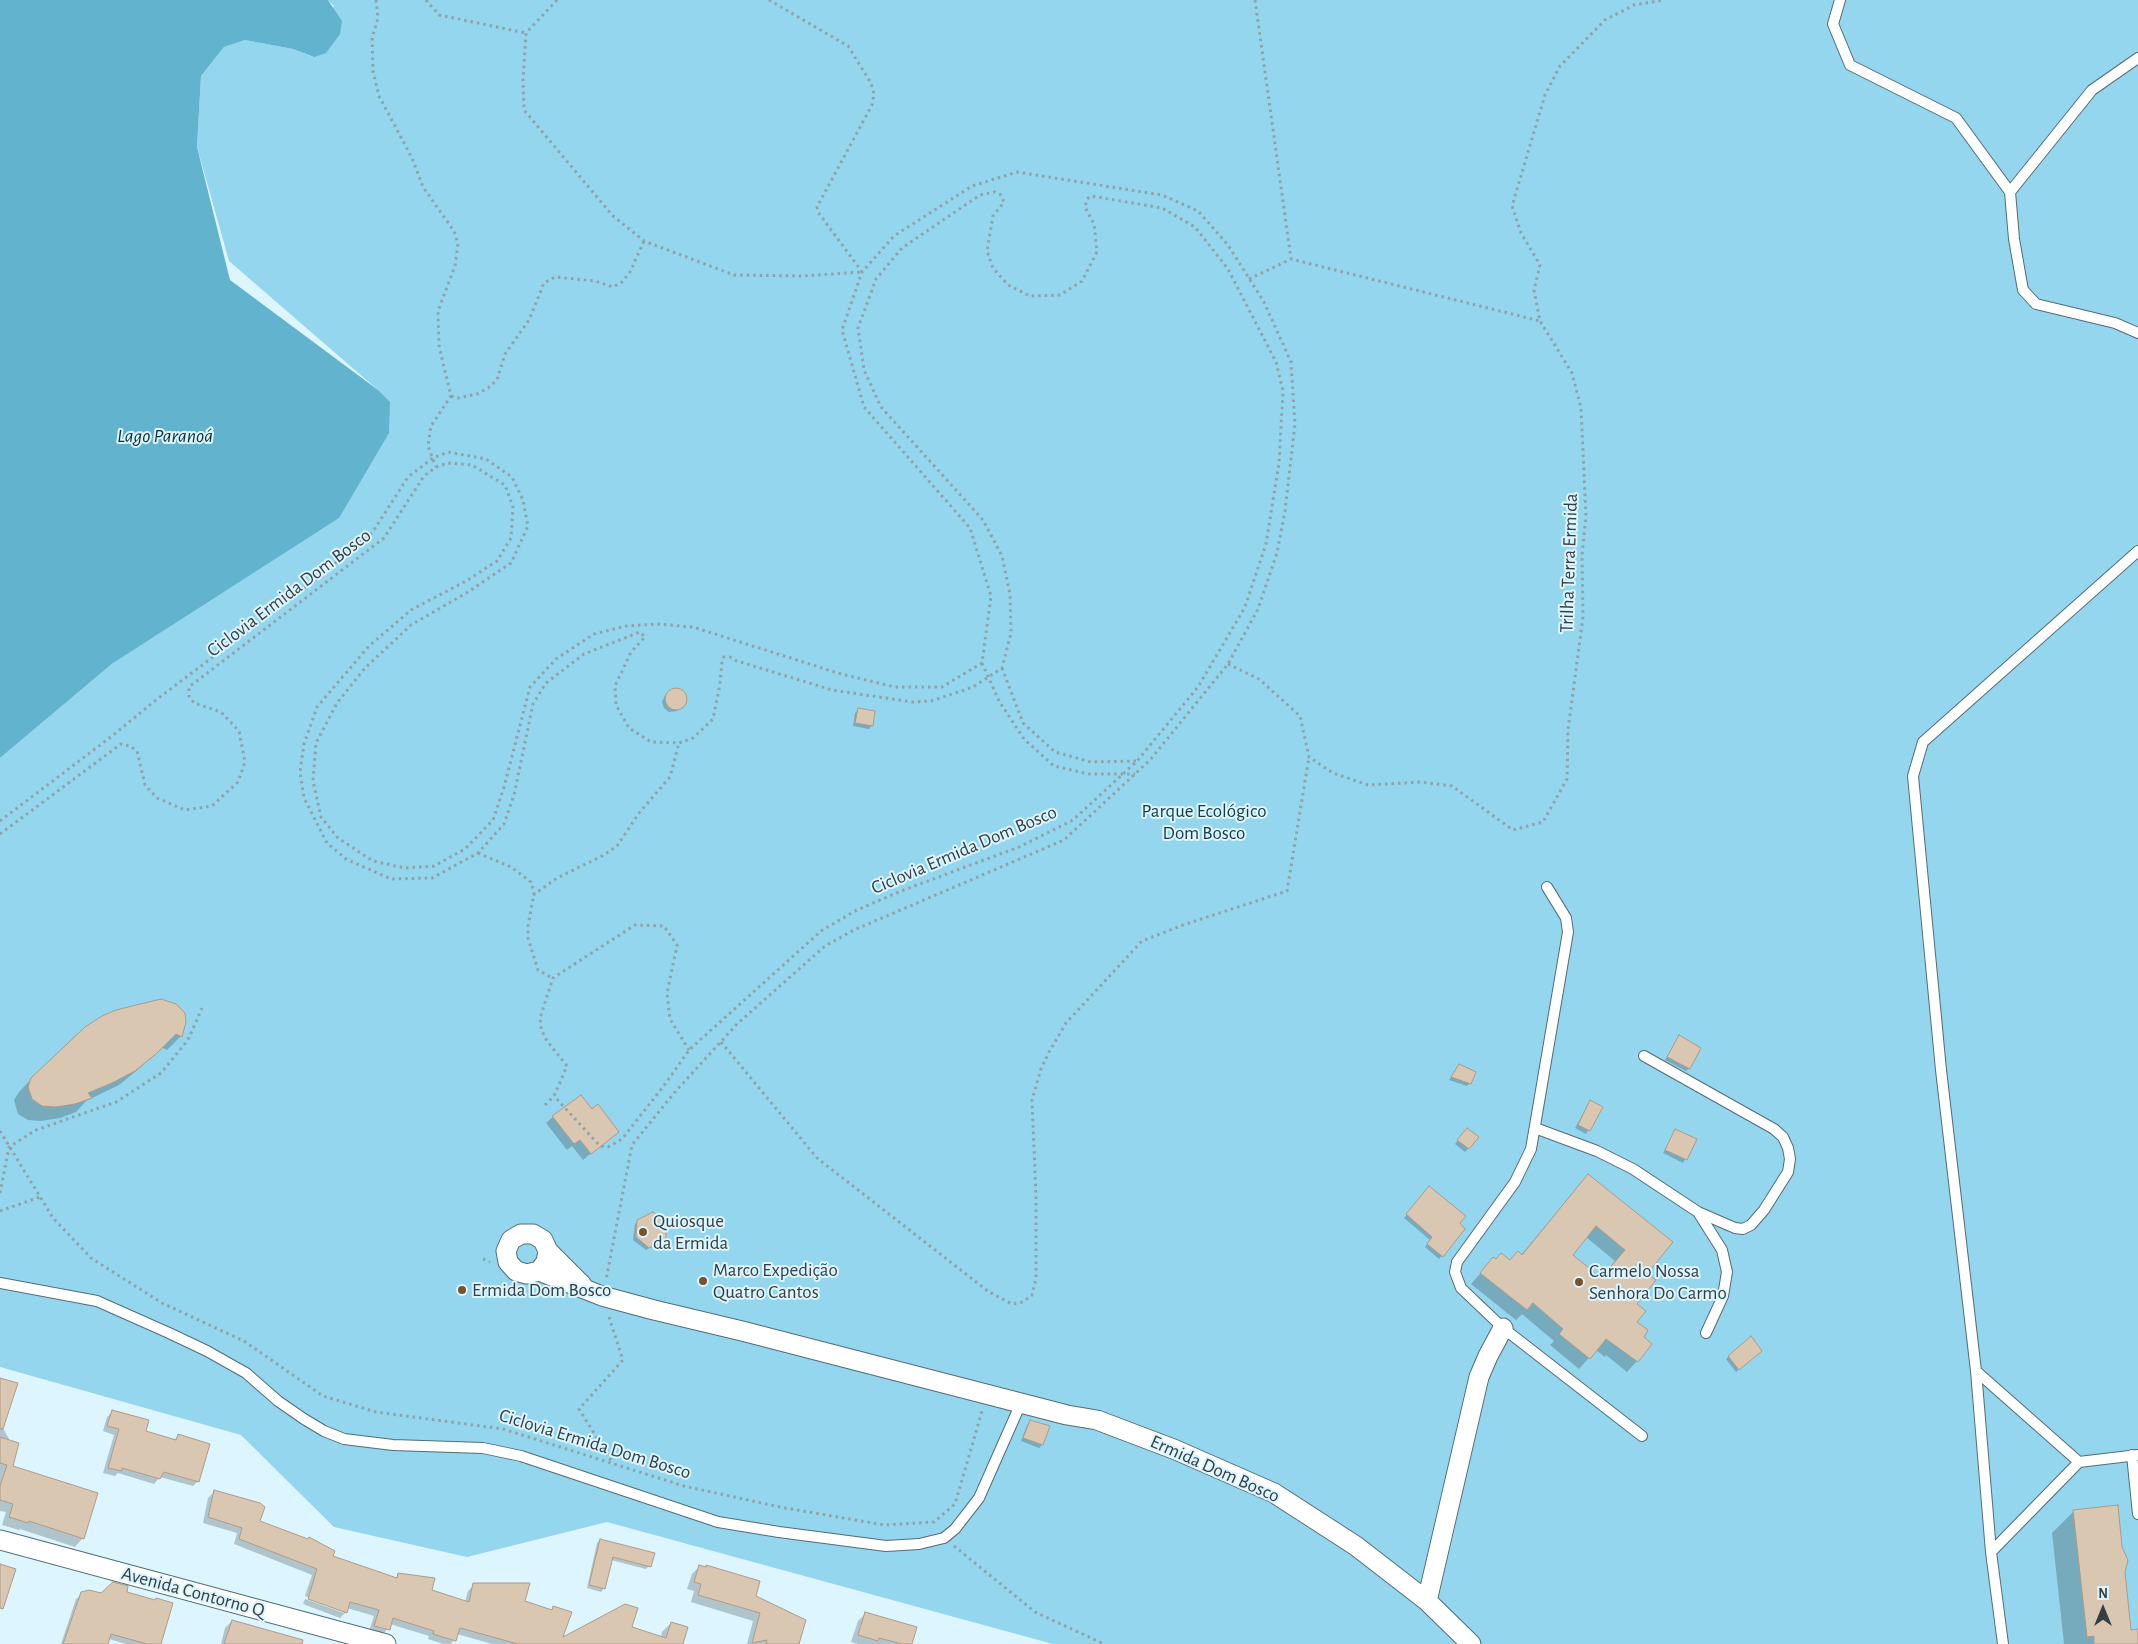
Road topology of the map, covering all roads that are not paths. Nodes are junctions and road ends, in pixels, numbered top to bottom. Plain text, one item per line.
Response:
1 (1840, 0) edge
2 (2138, 58) edge
3 (2010, 192) junction
4 (2138, 333) edge
5 (2138, 551) edge
6 (1547, 888) dead end
7 (1644, 1056) dead end
8 (1535, 1128) junction
9 (1698, 1212) junction
10 (548, 1251) junction
11 (539, 1271) junction
12 (0, 1283) edge
13 (595, 1293) junction
14 (1503, 1328) junction
15 (1706, 1333) dead end
16 (1976, 1371) junction
17 (1021, 1403) junction
18 (1642, 1436) dead end
19 (2135, 1455) edge
20 (2078, 1462) junction
21 (2138, 1514) edge
22 (0, 1540) edge
23 (1991, 1552) junction
24 (1427, 1601) junction
25 (386, 1644) edge
26 (1471, 1644) edge
27 (2002, 1644) edge

1 - 3 lane
2 - 3 lane
3 - 4 lane
5 - 16 lane
6 - 8 lane
7 - 9 lane
8 - 9 lane
8 - 14 lane
9 - 15 lane
10 - 11 street
10 - 11 street
10 - 13 street
11 - 13 street, Ermida Dom Bosco
12 - 17 lane
13 - 17 street, Ermida Dom Bosco
14 - 18 lane
14 - 24 street
16 - 20 lane
16 - 23 lane
17 - 24 street, Ermida Dom Bosco
19 - 20 lane
19 - 21 lane
20 - 23 lane
22 - 25 street, Avenida Contorno Q
23 - 27 lane
24 - 26 street, Ermida Dom Bosco

